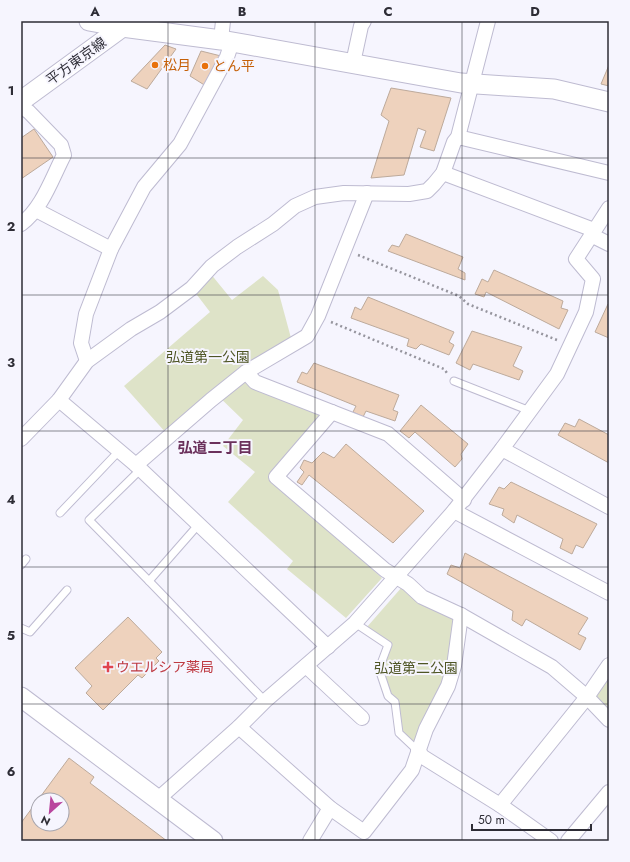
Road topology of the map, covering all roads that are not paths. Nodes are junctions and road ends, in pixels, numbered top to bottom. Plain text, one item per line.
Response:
1 (89, 21) edge
2 (224, 21) edge
3 (364, 21) edge
4 (488, 21) edge
5 (126, 24) edge
6 (226, 41) junction
7 (353, 63) junction
8 (473, 84) junction
9 (21, 101) edge
10 (609, 102) edge
11 (21, 106) edge
12 (458, 137) junction
13 (443, 172) junction
14 (609, 173) edge
15 (367, 193) junction
16 (609, 208) edge
17 (36, 210) junction
18 (21, 224) edge
19 (592, 233) junction
20 (609, 244) edge
21 (111, 249) junction
22 (87, 361) junction
23 (246, 372) junction
24 (454, 381) road end
25 (59, 400) junction
26 (530, 411) junction
27 (332, 412) junction
28 (21, 439) edge
29 (502, 449) junction
30 (119, 451) junction
31 (138, 467) junction
32 (464, 500) junction
33 (609, 507) edge
34 (454, 511) junction
35 (60, 513) dead end
36 (199, 524) junction
37 (26, 559) dead end
38 (21, 566) edge
39 (396, 576) junction
40 (149, 581) junction
41 (67, 590) dead end
42 (609, 593) edge
43 (462, 615) junction
44 (354, 623) junction
45 (21, 628) edge
46 (328, 647) junction
47 (609, 665) edge
48 (306, 666) junction
49 (21, 697) edge
50 (587, 697) junction
51 (265, 701) junction
52 (362, 718) dead end
53 (609, 720) edge
54 (239, 727) junction
55 (418, 751) junction
56 (609, 792) edge
57 (158, 799) junction
58 (500, 806) junction
59 (330, 808) junction
60 (213, 841) edge
61 (310, 841) edge
62 (551, 841) edge
63 (568, 841) edge

1 - 5 street
2 - 6 street
3 - 7 street
4 - 8 street
5 - 6 street
5 - 9 street, 平方東京線
6 - 7 street
6 - 21 street
7 - 8 street
8 - 10 street
8 - 12 street
11 - 17 street
12 - 13 street
12 - 14 street
13 - 15 street
13 - 19 street
15 - 22 street
15 - 23 street
16 - 19 street
17 - 18 street
17 - 21 street
19 - 20 street
19 - 26 street
21 - 22 street
22 - 25 street
23 - 27 street
23 - 31 street
24 - 26 lane
25 - 28 street
25 - 30 street
26 - 29 street
27 - 32 street
27 - 39 street
29 - 32 street
29 - 33 street
30 - 31 street
30 - 35 lane
31 - 36 street
31 - 40 lane
32 - 34 street
34 - 39 street
34 - 42 street
36 - 40 lane
36 - 46 street
37 - 38 lane
39 - 43 street
39 - 44 street
40 - 51 lane
41 - 45 lane
43 - 50 street
43 - 55 street
44 - 46 street
44 - 55 lane
46 - 48 street
47 - 50 street
48 - 51 street
48 - 52 street
49 - 57 street
50 - 53 street
50 - 58 street
51 - 54 street
54 - 57 street
54 - 59 street
55 - 58 street
55 - 59 street
56 - 63 street
57 - 60 street
58 - 62 street
59 - 61 street

